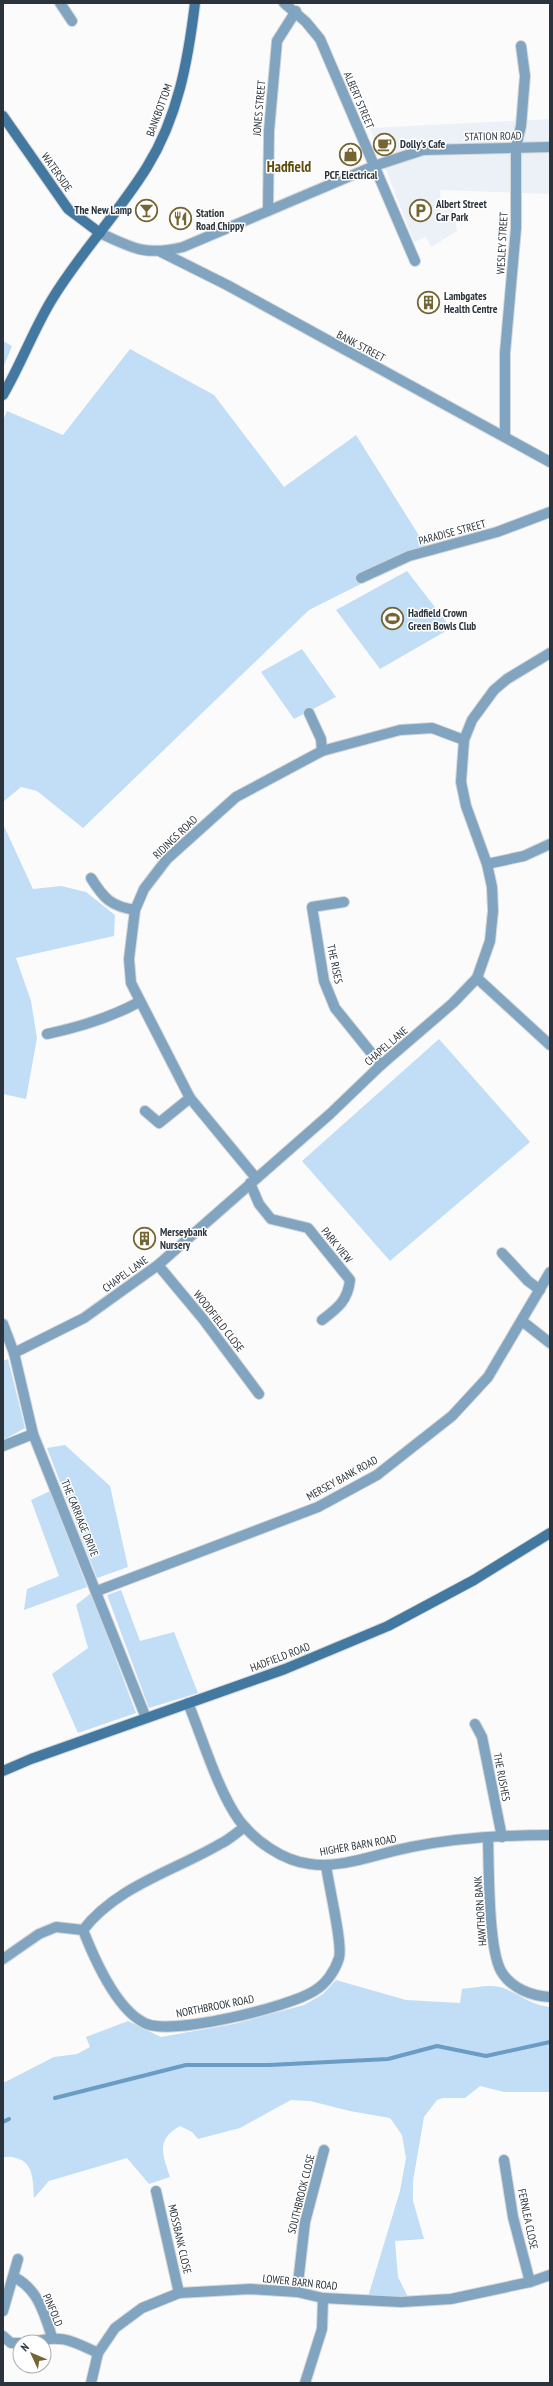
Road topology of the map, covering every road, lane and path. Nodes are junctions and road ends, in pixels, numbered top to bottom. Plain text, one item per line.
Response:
1 (60, 3) edge
2 (194, 3) edge
3 (284, 3) edge
4 (296, 12) junction
5 (72, 21) dead end
6 (521, 46) dead end
7 (3, 116) edge
8 (516, 147) junction
9 (550, 147) edge
10 (374, 166) junction
11 (268, 211) junction
12 (100, 233) junction
13 (161, 252) junction
14 (415, 260) dead end
15 (3, 395) edge
16 (505, 436) junction
17 (550, 462) edge
18 (550, 512) edge
19 (361, 578) dead end
20 (550, 653) edge
21 (309, 713) dead end
22 (464, 740) junction
23 (322, 751) junction
24 (550, 844) edge
25 (487, 864) junction
26 (91, 878) dead end
27 (344, 902) dead end
28 (135, 910) junction
29 (477, 978) junction
30 (139, 1002) junction
31 (47, 1034) dead end
32 (550, 1045) edge
33 (381, 1065) junction
34 (190, 1098) junction
35 (145, 1111) dead end
36 (253, 1180) junction
37 (502, 1253) dead end
38 (158, 1266) junction
39 (550, 1272) edge
40 (540, 1290) junction
41 (322, 1320) dead end
42 (522, 1321) junction
43 (3, 1324) edge
44 (550, 1343) edge
45 (14, 1353) junction
46 (259, 1394) dead end
47 (33, 1434) junction
48 (3, 1446) edge
49 (550, 1533) edge
50 (97, 1591) junction
51 (188, 1703) junction
52 (146, 1718) junction
53 (475, 1724) dead end
54 (3, 1771) edge
55 (245, 1827) junction
56 (550, 1835) edge
57 (502, 1837) junction
58 (488, 1838) junction
59 (326, 1865) junction
60 (84, 1930) junction
61 (3, 1959) edge
62 (550, 1997) edge
63 (324, 2150) dead end
64 (504, 2160) dead end
65 (156, 2191) dead end
66 (18, 2259) dead end
67 (550, 2275) edge
68 (14, 2277) junction
69 (530, 2282) junction
70 (297, 2292) junction
71 (179, 2293) junction
72 (323, 2298) junction
73 (3, 2311) edge
74 (51, 2334) edge
75 (3, 2336) edge
76 (52, 2337) edge
77 (12, 2343) edge
78 (98, 2353) junction
79 (91, 2383) edge
80 (305, 2383) edge

1 - 5 street
2 - 12 street, BANKBOTTOM
3 - 4 street, ALBERT STREET
4 - 10 street, ALBERT STREET
4 - 11 street, JONES STREET
6 - 8 street, WESLEY STREET
7 - 12 street, WATERSIDE
8 - 9 street, STATION ROAD
8 - 10 street, STATION ROAD
8 - 16 street, WESLEY STREET
10 - 11 street, STATION ROAD
10 - 14 street, ALBERT STREET
11 - 13 street, STATION ROAD
12 - 13 street, STATION ROAD
12 - 15 street, BANKBOTTOM
13 - 16 street, BANK STREET
16 - 17 street, BANK STREET
18 - 19 street, PARADISE STREET
20 - 22 street, CHAPEL LANE
21 - 23 street
22 - 23 street, RIDINGS ROAD
22 - 25 street, CHAPEL LANE
23 - 28 street, RIDINGS ROAD
24 - 25 street
25 - 29 street, CHAPEL LANE
26 - 28 street
27 - 33 street, THE RISES
28 - 30 street, RIDINGS ROAD
29 - 32 street
29 - 33 street, CHAPEL LANE
30 - 31 street
30 - 34 street, RIDINGS ROAD
33 - 36 street, CHAPEL LANE
34 - 35 street
34 - 36 street, RIDINGS ROAD
36 - 38 street, CHAPEL LANE
36 - 41 street, PARK VIEW
37 - 40 street
38 - 45 street, CHAPEL LANE
38 - 46 street, WOODFIELD CLOSE
39 - 40 street, MERSEY BANK ROAD
40 - 42 street, MERSEY BANK ROAD
42 - 44 street
42 - 50 street, MERSEY BANK ROAD
43 - 45 street, THE CARRIAGE DRIVE
45 - 47 street, THE CARRIAGE DRIVE
47 - 48 street
47 - 50 street, THE CARRIAGE DRIVE
49 - 51 street, HADFIELD ROAD
50 - 52 street, THE CARRIAGE DRIVE
51 - 52 street, HADFIELD ROAD
51 - 55 street, HIGHER BARN ROAD
52 - 54 street, HADFIELD ROAD
53 - 57 street, THE RUSHES
55 - 59 street, HIGHER BARN ROAD
55 - 60 street
56 - 57 street, HIGHER BARN ROAD
57 - 58 street, HIGHER BARN ROAD
58 - 59 street, HIGHER BARN ROAD
58 - 62 street, HAWTHORN BANK
59 - 60 street, NORTHBROOK ROAD
60 - 61 street
63 - 70 street, SOUTHBROOK CLOSE
64 - 69 street, FERNLEA CLOSE
65 - 71 street, MOSSBANK CLOSE
66 - 68 street
67 - 69 street, LOWER BARN ROAD
68 - 73 street
68 - 74 street, PINFOLD
69 - 72 street, LOWER BARN ROAD
70 - 71 street, LOWER BARN ROAD
70 - 72 street, LOWER BARN ROAD
71 - 78 street, LOWER BARN ROAD
72 - 80 street
75 - 77 street
76 - 78 street, PINFOLD
78 - 79 street, LOWER BARN ROAD

